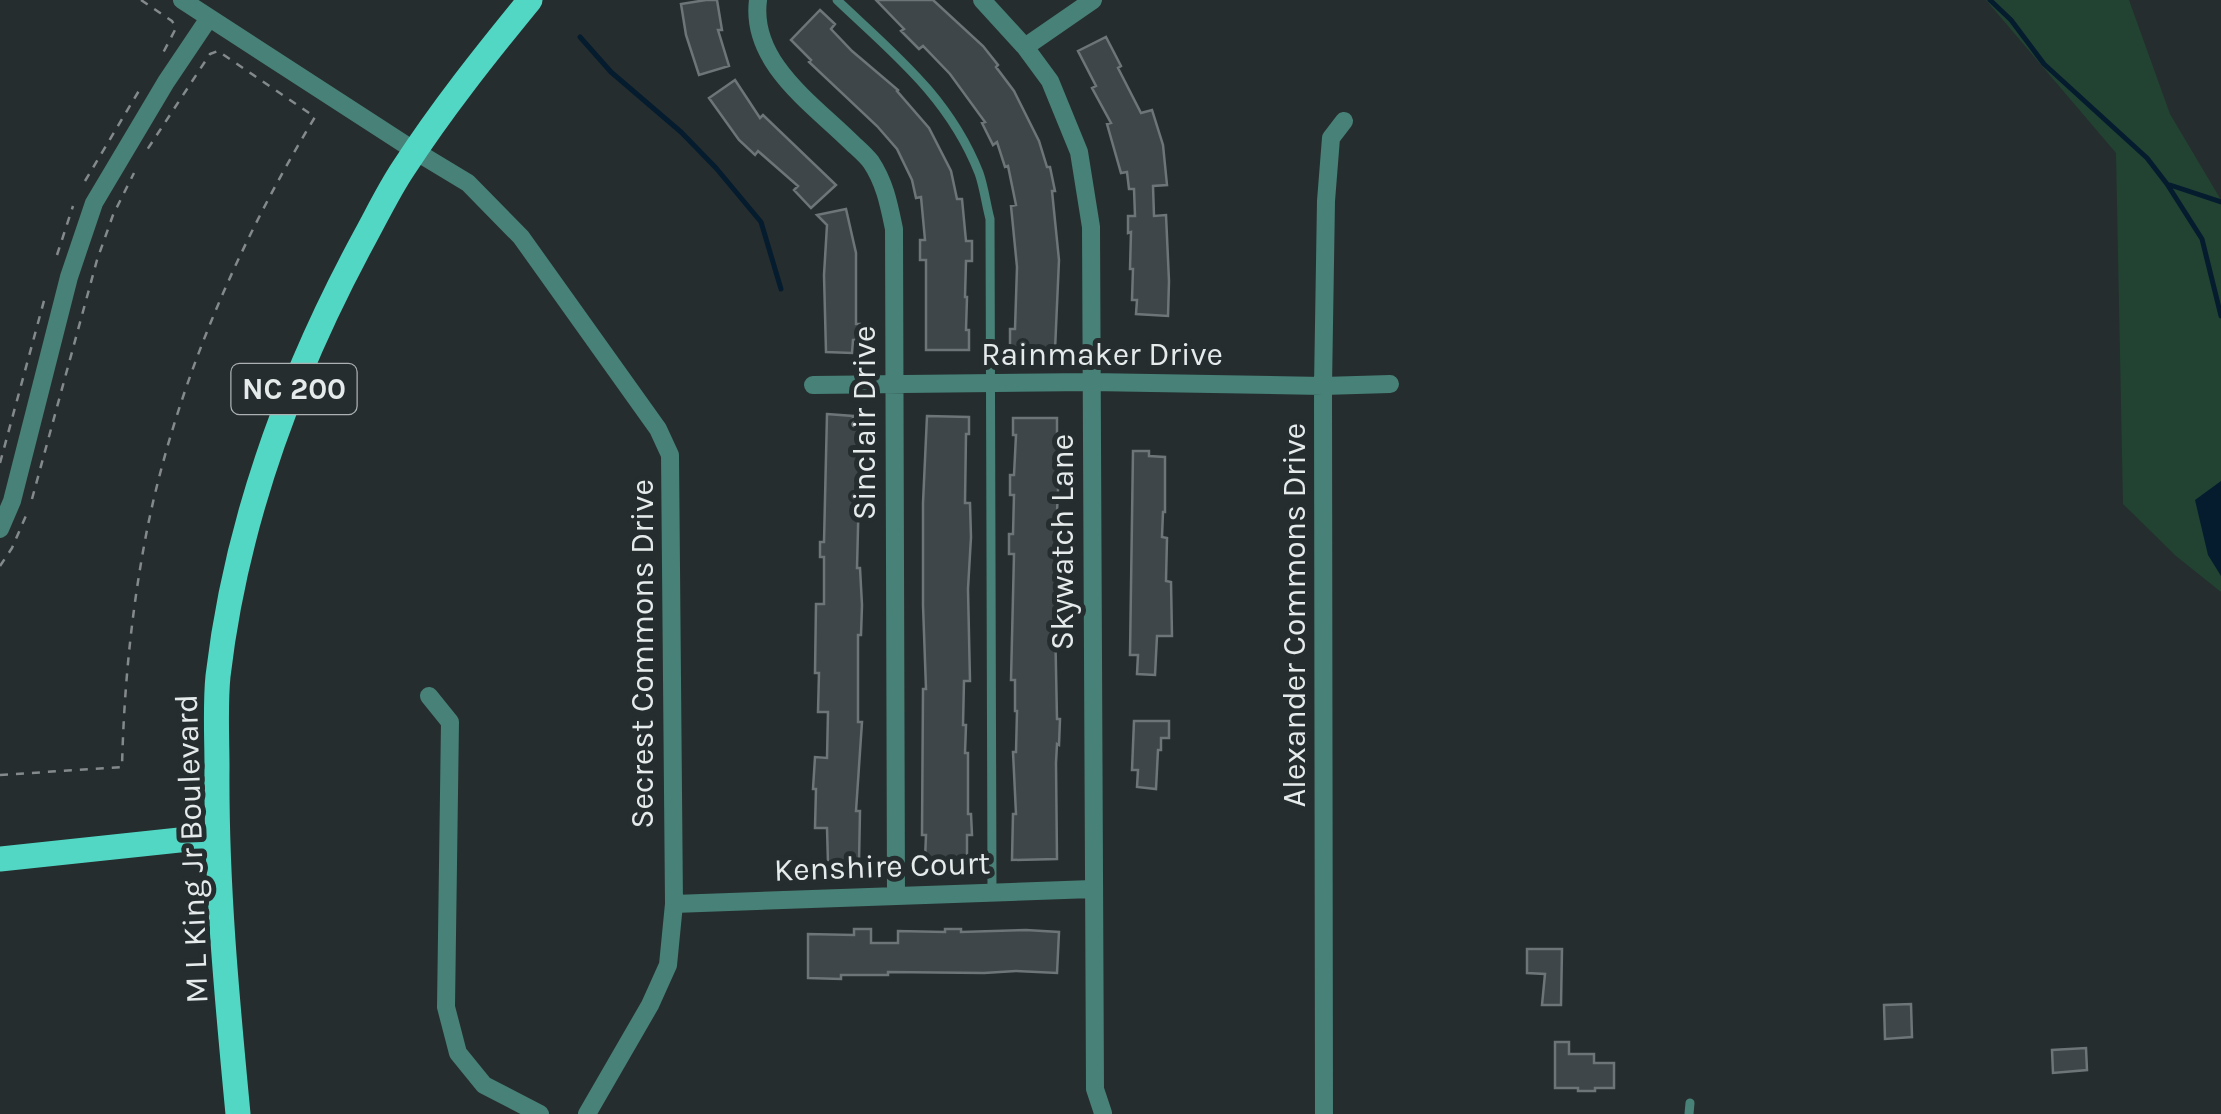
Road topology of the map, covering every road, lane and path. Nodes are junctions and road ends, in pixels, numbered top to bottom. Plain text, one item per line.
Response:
1 (182, 0) edge
2 (530, 0) edge
3 (758, 0) edge
4 (836, 0) edge
5 (982, 0) edge
6 (1093, 0) edge
7 (209, 18) junction
8 (1025, 46) junction
9 (1344, 121) dead end
10 (415, 151) junction
11 (144, 156) dead end
12 (136, 169) dead end
13 (1091, 382) junction
14 (992, 383) junction
15 (894, 384) junction
16 (1390, 384) dead end
17 (813, 386) dead end
18 (1324, 386) junction
19 (0, 530) edge
20 (0, 566) edge
21 (429, 696) dead end
22 (0, 774) edge
23 (217, 836) junction
24 (0, 859) edge
25 (1092, 889) junction
26 (992, 892) junction
27 (896, 895) junction
28 (674, 904) junction
29 (1104, 1113) edge
30 (238, 1114) edge
31 (540, 1114) edge
32 (587, 1114) edge
33 (1324, 1114) edge

1 - 7 street, Secrest Commons Drive
2 - 10 main road, M L King Jr Boulevard / NC 200
3 - 15 street, Sinclair Drive
4 - 14 lane
5 - 8 street, Skywatch Lane
6 - 8 street
7 - 10 street, Secrest Commons Drive
7 - 19 street
8 - 13 street, Skywatch Lane
9 - 18 street, Alexander Commons Drive
10 - 23 main road, M L King Jr Boulevard / NC 200
10 - 28 street, Secrest Commons Drive
11 - 22 path
12 - 20 path
13 - 14 street, Rainmaker Drive
13 - 18 street, Rainmaker Drive
13 - 25 street, Skywatch Lane
14 - 15 street, Rainmaker Drive
14 - 26 lane
15 - 17 street, Rainmaker Drive
15 - 27 street, Sinclair Drive
16 - 18 street, Rainmaker Drive
18 - 33 street, Alexander Commons Drive
21 - 31 street
23 - 24 main road
23 - 30 main road, M L King Jr Boulevard / NC 200
25 - 26 street, Kenshire Court
25 - 29 street, Skywatch Lane
26 - 27 street, Kenshire Court
27 - 28 street, Kenshire Court
28 - 32 street, Secrest Commons Drive

